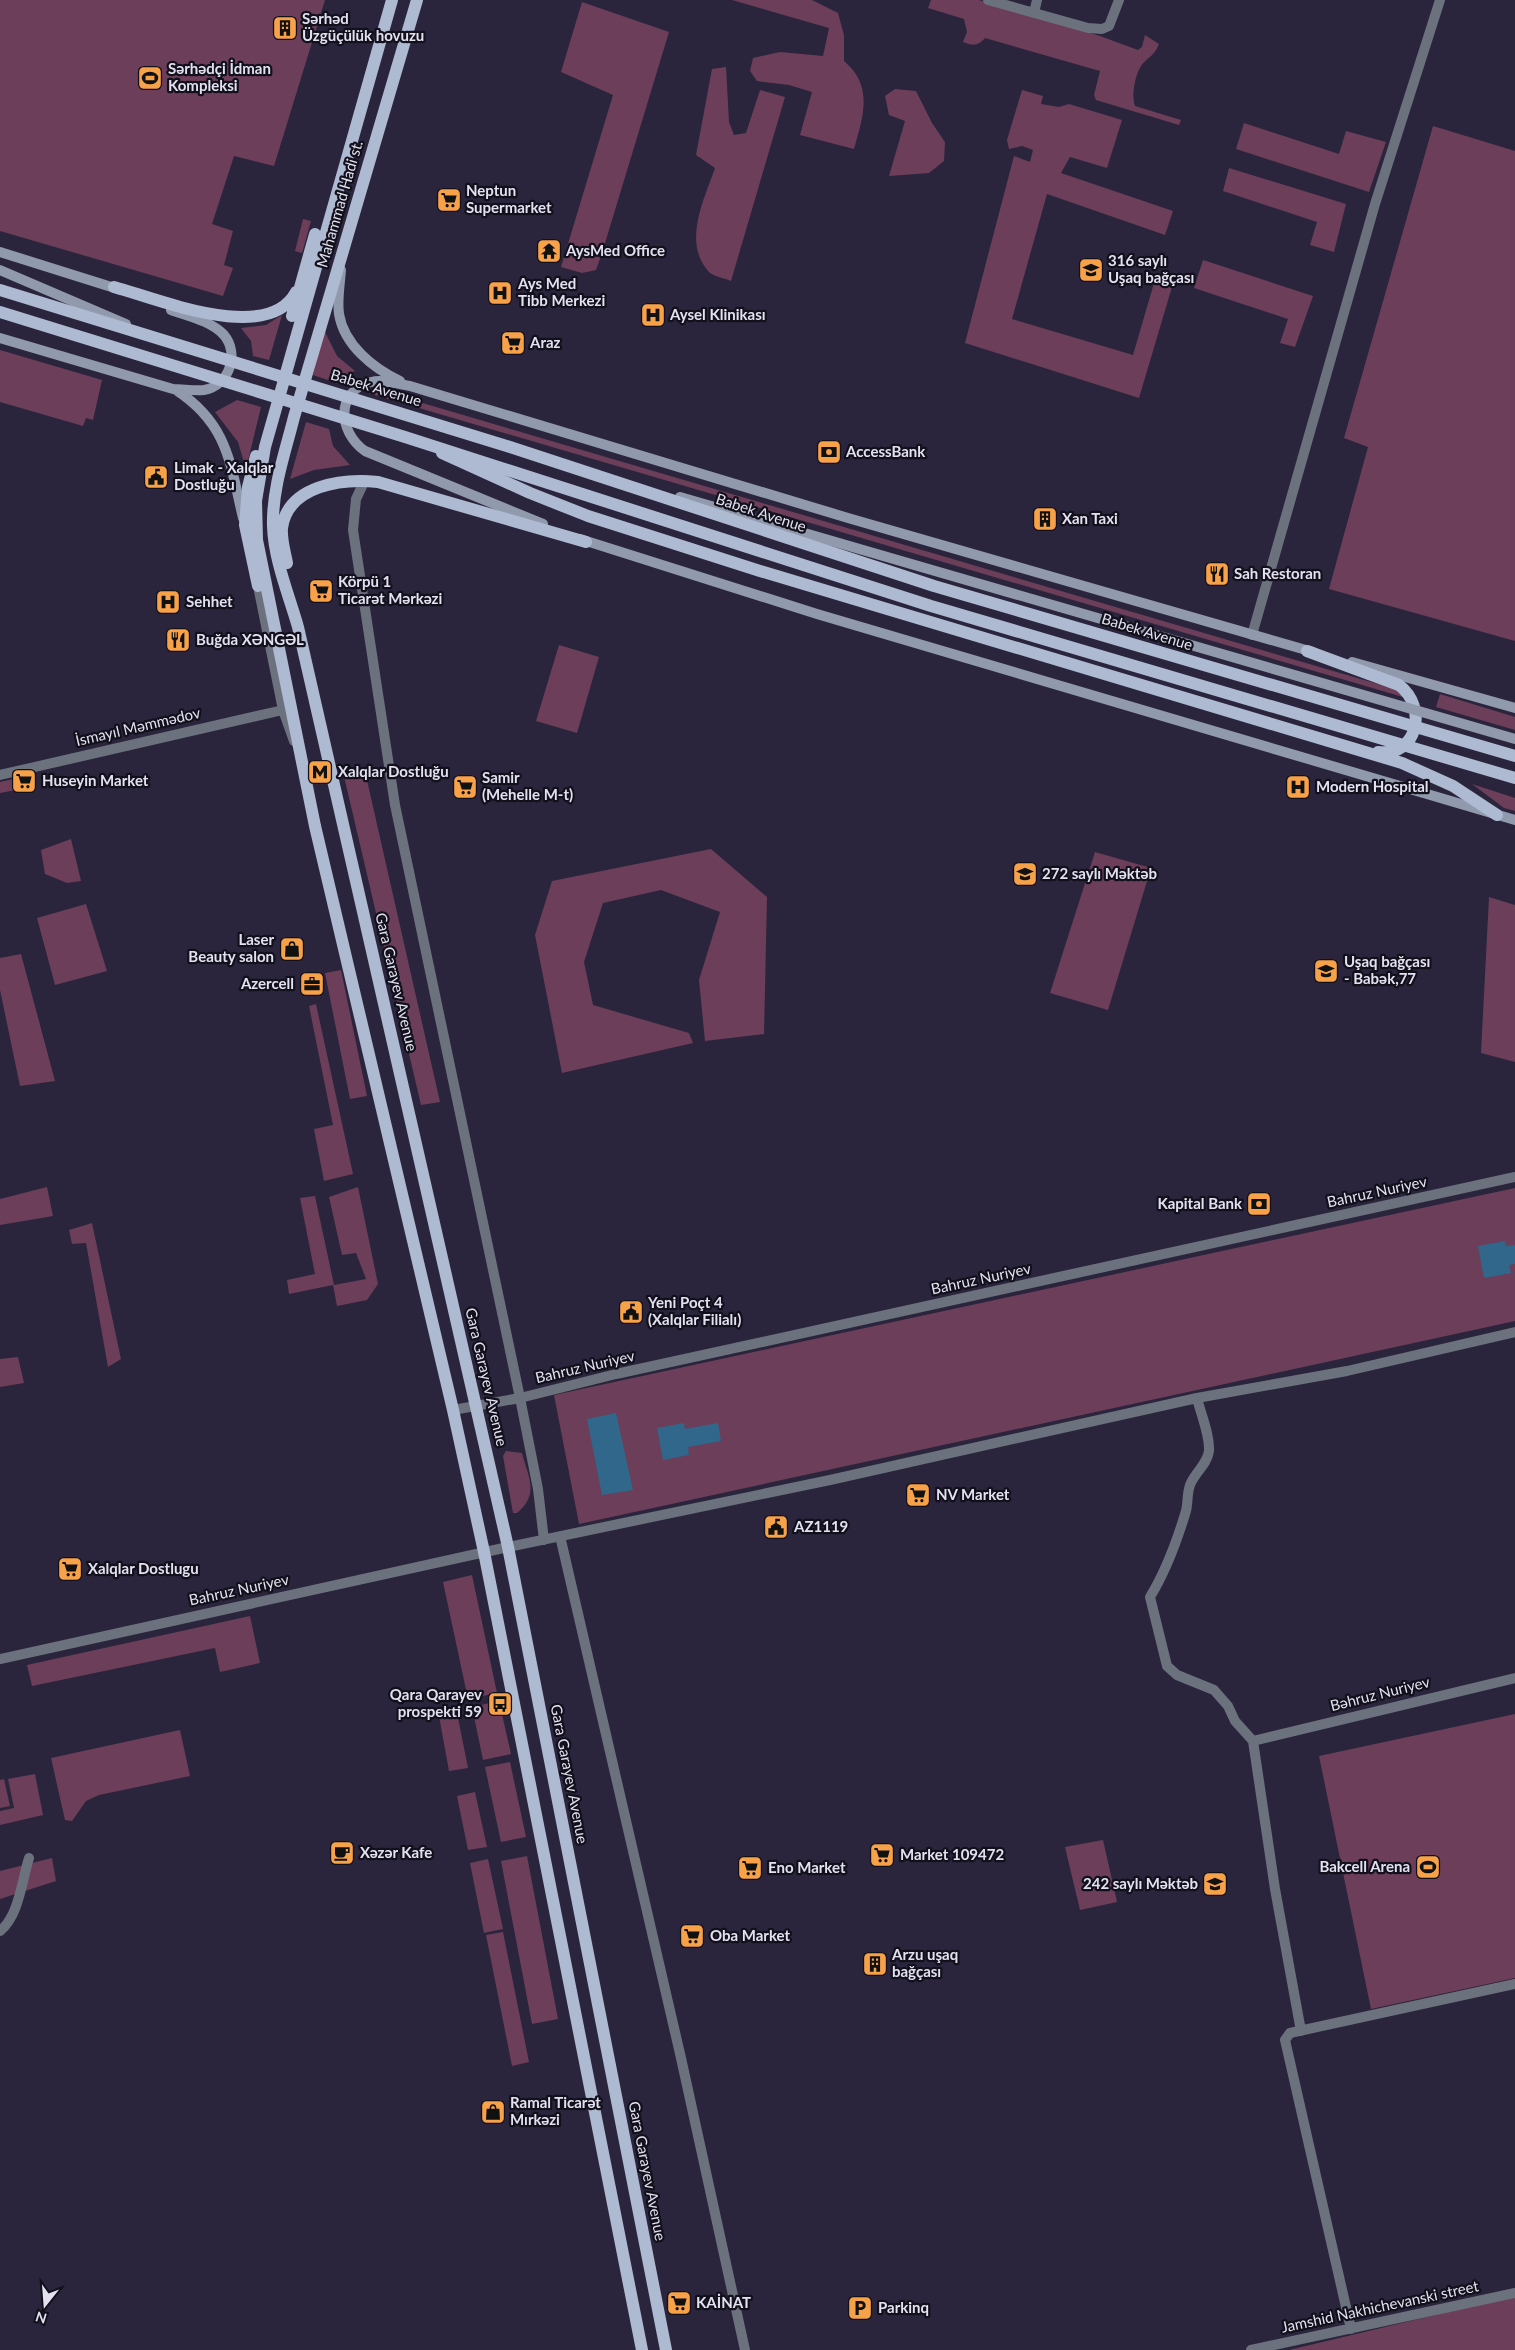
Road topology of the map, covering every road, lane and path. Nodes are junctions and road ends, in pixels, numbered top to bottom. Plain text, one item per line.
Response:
1 (392, 0) edge
2 (417, 0) edge
3 (988, 0) edge
4 (1037, 0) edge
5 (1119, 0) edge
6 (1440, 0) edge
7 (1034, 13) junction
8 (368, 78) junction
9 (345, 243) junction
10 (0, 252) edge
11 (0, 270) edge
12 (304, 274) junction
13 (114, 287) junction
14 (0, 290) edge
15 (0, 312) edge
16 (0, 318) edge
17 (0, 338) edge
18 (163, 340) junction
19 (157, 361) junction
20 (410, 386) junction
21 (173, 388) junction
22 (294, 417) joint
23 (405, 437) junction
24 (510, 447) junction
25 (365, 480) junction
26 (245, 525) junction
27 (586, 542) junction
28 (259, 591) junction
29 (298, 627) junction
30 (1252, 635) junction
31 (1308, 651) junction
32 (280, 652) junction
33 (1515, 708) edge
34 (283, 710) junction
35 (1515, 739) edge
36 (1365, 750) junction
37 (1515, 756) edge
38 (302, 757) junction
39 (0, 774) edge
40 (1515, 778) edge
41 (1497, 814) junction
42 (1515, 820) edge
43 (1515, 1177) edge
44 (1515, 1332) edge
45 (520, 1398) junction
46 (1197, 1398) junction
47 (476, 1405) junction
48 (453, 1410) junction
49 (560, 1536) junction
50 (544, 1540) junction
51 (508, 1547) junction
52 (484, 1552) junction
53 (0, 1659) edge
54 (1515, 1678) edge
55 (1253, 1741) junction
56 (29, 1858) dead end
57 (0, 1930) edge
58 (1515, 1984) edge
59 (1301, 2031) junction
60 (1515, 2293) edge
61 (1351, 2329) junction
62 (642, 2350) edge
63 (666, 2350) edge
64 (745, 2350) edge
65 (1251, 2350) edge

1 - 8 main road, Mahammad Hadi st.
2 - 9 main road, Mahammad Hadi st.
3 - 7 street
4 - 7 street
5 - 7 street
6 - 30 street
8 - 12 main road
8 - 32 main road, Mahammad Hadi st.
9 - 20 main road
9 - 22 main road, Mahammad Hadi st.
10 - 13 main road
11 - 18 main road, bridge
12 - 13 main road
12 - 26 main road
13 - 21 main road
14 - 18 main road, Babek Avenue, bridge
15 - 19 main road, bridge
16 - 19 main road, bridge
17 - 21 main road
18 - 24 main road, Babek Avenue, bridge
19 - 23 main road, bridge
20 - 27 main road
20 - 30 main road, Babek Avenue
21 - 26 main road
22 - 29 main road, Gara Garayev Avenue
23 - 36 main road, bridge
23 - 40 main road, bridge
24 - 35 main road, bridge
24 - 37 main road, Babek Avenue, bridge
25 - 27 main road
25 - 29 main road
25 - 45 street
26 - 28 main road
27 - 41 main road
28 - 32 main road
28 - 34 street
29 - 47 main road, Gara Garayev Avenue
30 - 31 main road, Babek Avenue
31 - 33 main road, Babek Avenue
31 - 36 main road
32 - 38 main road
34 - 38 street
34 - 39 street, İsmayıl Məmmədov
36 - 41 main road
38 - 48 main road
41 - 42 main road
43 - 45 street, Bahruz Nuriyev
44 - 46 street
45 - 47 street, Bahruz Nuriyev
45 - 50 street
46 - 49 street
46 - 55 street
47 - 48 street, Bahruz Nuriyev
47 - 51 main road, Gara Garayev Avenue
48 - 52 main road
49 - 50 street
49 - 64 street
50 - 51 street
51 - 52 street
51 - 63 main road, Gara Garayev Avenue
52 - 53 street, Bahruz Nuriyev
52 - 62 main road
54 - 55 street, Bəhruz Nuriyev
55 - 59 street
56 - 57 street
58 - 59 street
59 - 61 street
60 - 61 street, Jamshid Nakhichevanski street
61 - 65 street, Jamshid Nakhichevanski street

